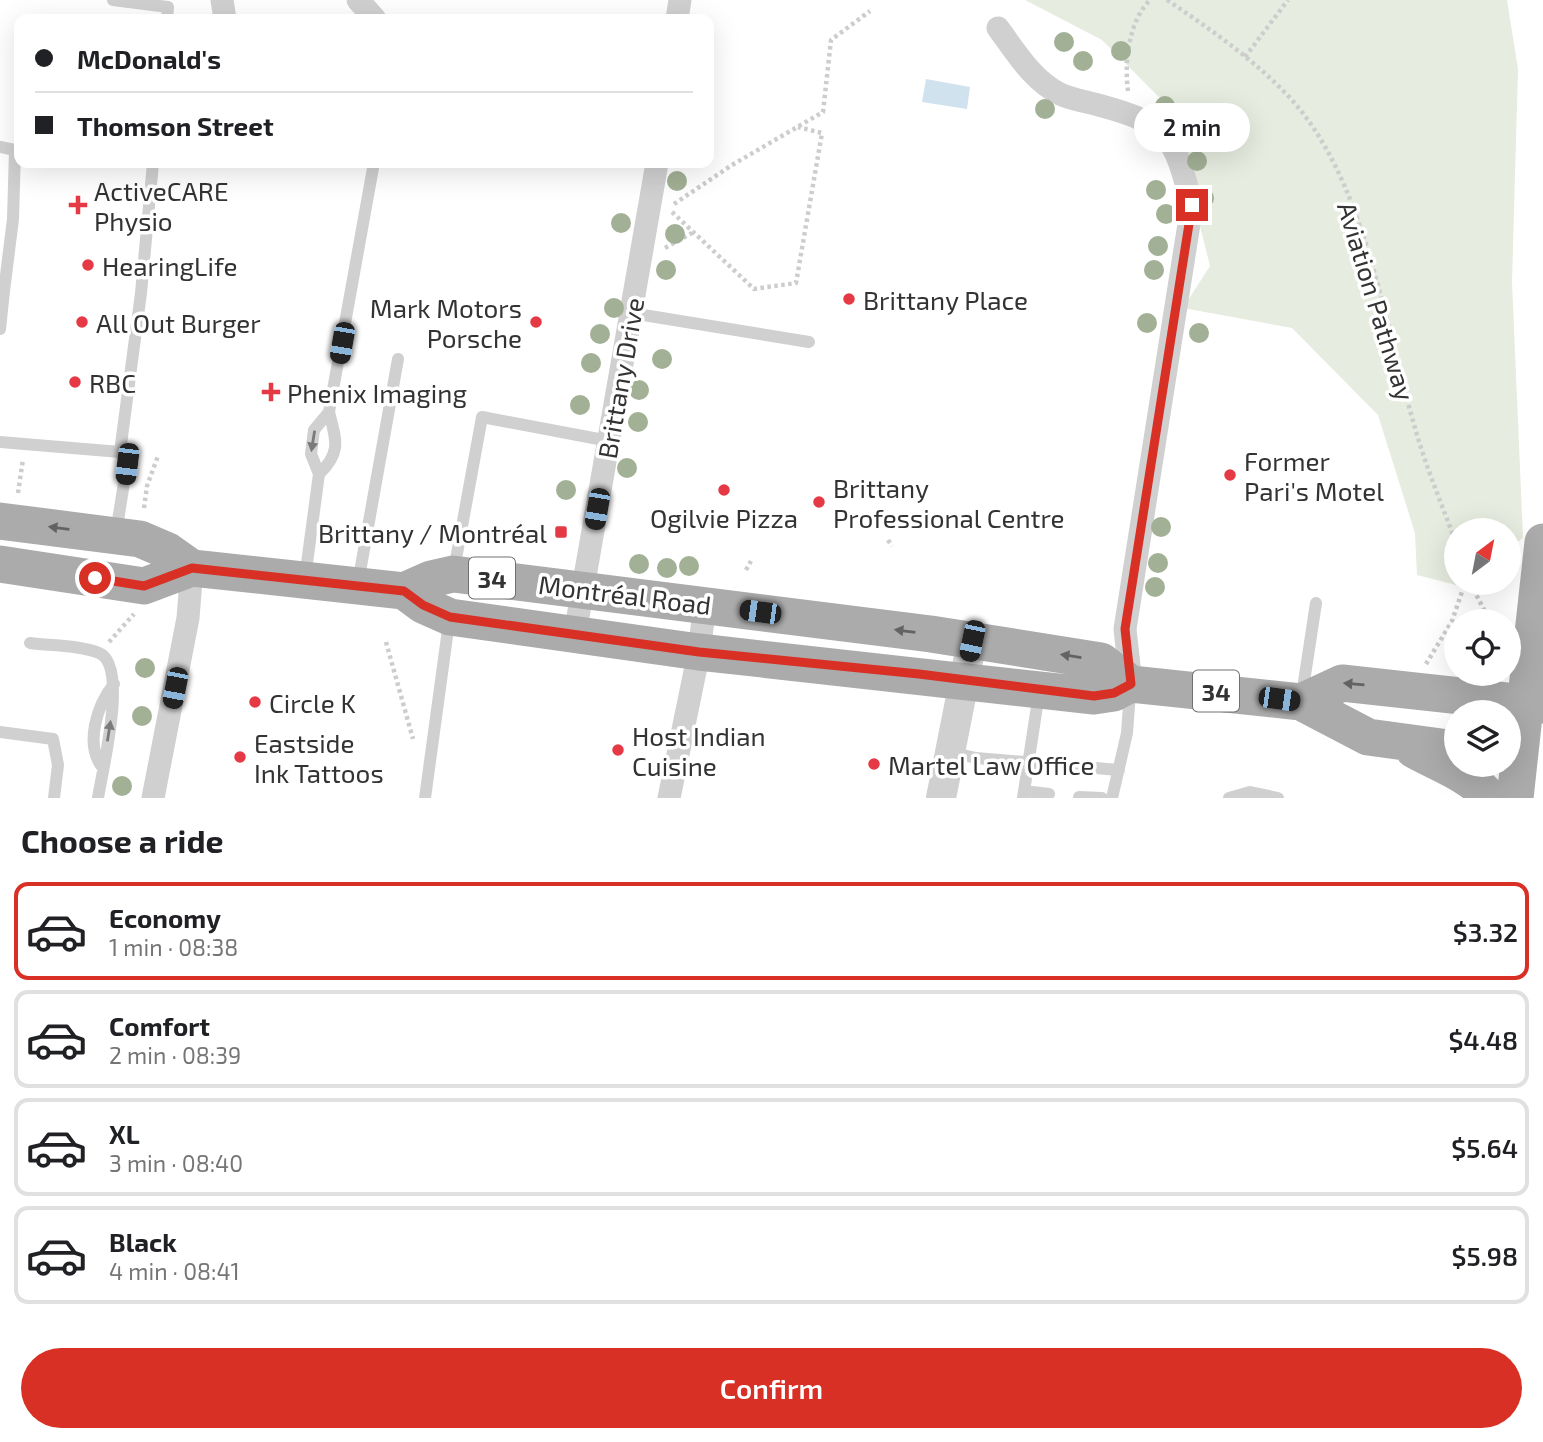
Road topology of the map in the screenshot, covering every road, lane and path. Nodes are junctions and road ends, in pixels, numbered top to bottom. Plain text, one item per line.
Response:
1 (113, 0) edge
2 (358, 0) edge
3 (1150, 0) edge
4 (1167, 0) edge
5 (1288, 0) edge
6 (870, 11) dead end
7 (167, 14) edge
8 (371, 14) edge
9 (998, 27) dead end
10 (1245, 57) junction
11 (1134, 114) junction
12 (798, 127) junction
13 (14, 158) edge
14 (153, 168) edge
15 (373, 168) dead end
16 (656, 168) edge
17 (6, 218) edge
18 (692, 233) junction
19 (664, 249) dead end
20 (2, 290) edge
21 (631, 313) junction
22 (0, 329) edge
23 (808, 342) dead end
24 (398, 359) dead end
25 (329, 412) junction
26 (609, 441) junction
27 (0, 442) edge
28 (25, 444) junction
29 (120, 452) junction
30 (158, 456) dead end
31 (319, 474) junction
32 (9, 507) edge
33 (144, 508) dead end
34 (1447, 518) edge
35 (116, 536) junction
36 (888, 540) dead end
37 (892, 546) dead end
38 (1541, 557) edge
39 (751, 561) dead end
40 (0, 564) edge
41 (192, 568) junction
42 (746, 570) dead end
43 (453, 574) junction
44 (304, 581) junction
45 (358, 586) junction
46 (582, 589) junction
47 (404, 591) junction
48 (1461, 595) edge
49 (1316, 603) dead end
50 (705, 604) junction
51 (136, 611) dead end
52 (1521, 612) edge
53 (450, 617) junction
54 (575, 634) junction
55 (972, 641) junction
56 (386, 642) dead end
57 (30, 643) dead end
58 (699, 652) junction
59 (100, 653) junction
60 (1444, 676) edge
61 (964, 680) junction
62 (1131, 684) junction
63 (1415, 688) junction
64 (1040, 689) junction
65 (1301, 702) junction
66 (1535, 704) edge
67 (0, 732) edge
68 (1398, 741) junction
69 (1444, 747) edge
70 (950, 752) junction
71 (1524, 758) edge
72 (1030, 761) junction
73 (429, 766) junction
74 (1119, 770) junction
75 (1024, 794) edge
76 (1049, 794) dead end
77 (1079, 797) edge
78 (54, 798) edge
79 (98, 798) edge
80 (153, 798) edge
81 (425, 798) edge
82 (669, 798) edge
83 (941, 798) edge
84 (1102, 798) edge
85 (1112, 798) edge
86 (1228, 798) edge
87 (1278, 798) edge
88 (1489, 798) edge
89 (1515, 798) edge

1 - 7 lane
2 - 8 street
3 - 11 path
4 - 10 path, Aviation Pathway
5 - 10 path
6 - 12 path
9 - 11 street
10 - 34 path, Aviation Pathway
11 - 62 street
12 - 18 path
12 - 18 path
13 - 17 lane
14 - 29 lane
15 - 25 lane
16 - 21 street, Brittany Drive
17 - 20 lane
18 - 19 path
20 - 22 lane
21 - 23 lane
21 - 26 street, Brittany Drive
24 - 45 lane
25 - 31 lane
25 -> 31 lane
26 - 43 lane
26 - 46 street, Brittany Drive
27 - 28 lane
28 - 29 lane
28 - 32 path
29 - 35 lane
30 - 33 path
31 - 44 lane
35 -> 32 main road, Montréal Road / 34
35 - 41 main road, Montréal Road / 34
36 - 37 path
38 - 52 main road
38 - 66 main road
39 - 42 path
40 - 41 main road, Montréal Road / 34
41 - 44 main road, Montréal Road / 34
41 - 80 street
43 - 46 main road, Montréal Road / 34
43 - 47 main road, Montréal Road / 34
44 - 45 main road, Montréal Road / 34
45 - 47 main road, Montréal Road / 34
46 - 50 main road, Montréal Road / 34
46 - 54 street, Brittany Drive
47 - 53 main road, Montréal Road / 34
48 - 63 path
49 - 65 lane
55 -> 50 main road, Montréal Road / 34
50 - 58 street
51 - 59 path
53 - 54 main road, Montréal Road / 34
53 - 73 lane
54 - 58 main road, Montréal Road / 34
55 - 61 street
62 -> 55 main road, Montréal Road / 34
56 - 73 path
57 - 59 lane
58 - 61 main road, Montréal Road / 34
58 - 82 street
79 -> 59 lane
60 - 63 main road
61 - 64 main road, Montréal Road / 34
61 - 70 street
62 - 64 main road, Montréal Road / 34
62 - 65 main road, Montréal Road / 34
62 - 74 lane
63 -> 65 main road
63 - 66 main road
64 - 72 lane
65 - 68 main road, Montréal Road / 34
66 - 71 main road
67 - 78 lane
68 - 69 main road, Montréal Road / 34
68 - 88 main road
70 - 72 lane
70 - 83 street
71 - 89 main road
72 - 74 lane
72 - 75 lane
73 - 81 lane
74 - 85 lane
75 - 76 lane
77 - 84 lane
86 - 87 lane

